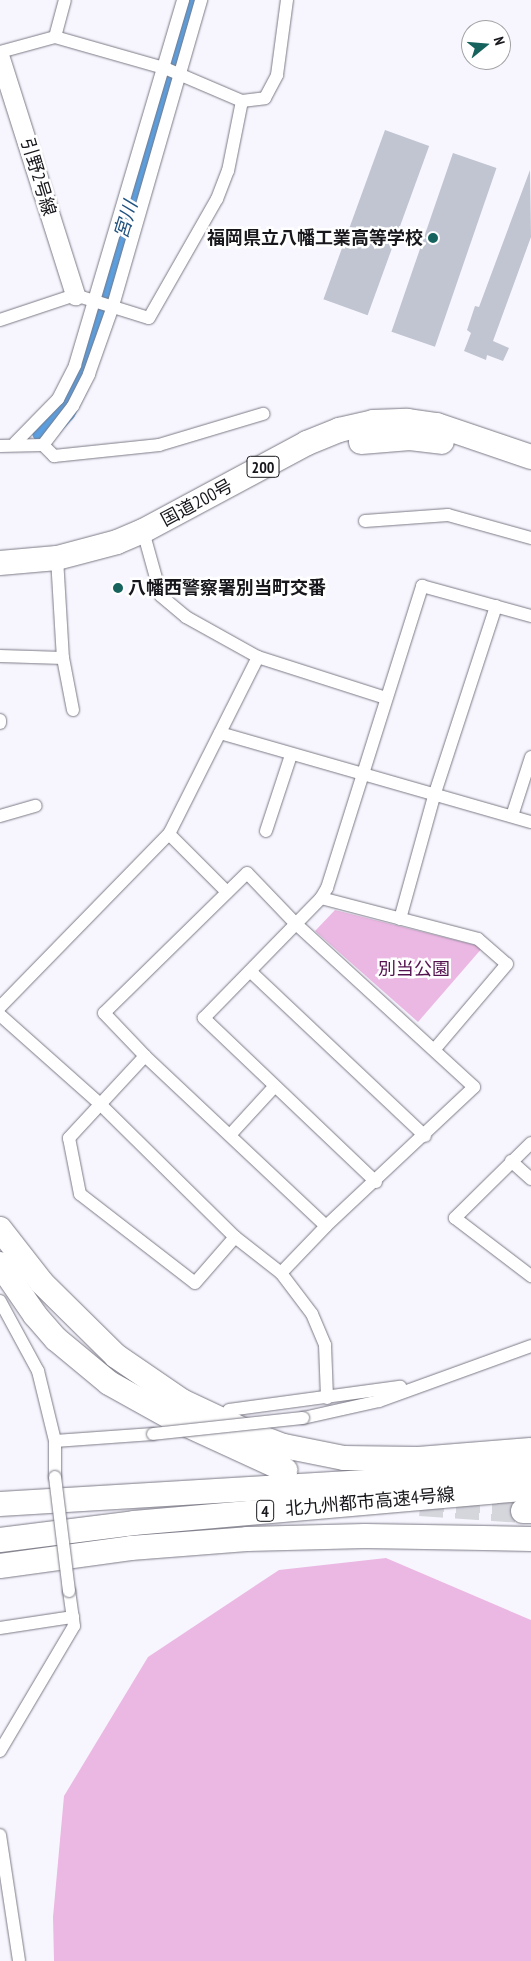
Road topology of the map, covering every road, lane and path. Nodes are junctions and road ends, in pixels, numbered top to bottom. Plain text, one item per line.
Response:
1 (66, 0) edge
2 (184, 0) edge
3 (201, 0) edge
4 (287, 0) edge
5 (55, 37) junction
6 (0, 52) edge
7 (0, 58) edge
8 (172, 71) junction
9 (5, 86) edge
10 (242, 101) junction
11 (75, 295) junction
12 (103, 305) junction
13 (0, 320) edge
14 (263, 414) dead end
15 (15, 443) junction
16 (43, 445) junction
17 (0, 446) edge
18 (531, 457) edge
19 (531, 472) edge
20 (365, 520) dead end
21 (146, 537) junction
22 (531, 538) edge
23 (0, 563) edge
24 (58, 565) junction
25 (0, 578) edge
26 (496, 606) junction
27 (531, 616) edge
28 (0, 656) edge
29 (258, 657) junction
30 (63, 658) junction
31 (386, 698) junction
32 (73, 710) dead end
33 (220, 733) junction
34 (290, 755) junction
35 (531, 758) edge
36 (363, 775) junction
37 (434, 796) junction
38 (36, 806) dead end
39 (0, 816) edge
40 (512, 816) junction
41 (531, 822) edge
42 (266, 831) dead end
43 (169, 834) junction
44 (227, 892) junction
45 (322, 898) junction
46 (400, 919) junction
47 (296, 923) junction
48 (251, 972) junction
49 (0, 1007) edge
50 (0, 1015) edge
51 (435, 1049) junction
52 (145, 1056) junction
53 (274, 1087) junction
54 (99, 1103) junction
55 (230, 1135) junction
56 (425, 1136) junction
57 (531, 1143) edge
58 (511, 1161) junction
59 (531, 1178) edge
60 (376, 1182) junction
61 (326, 1226) junction
62 (0, 1229) edge
63 (235, 1237) junction
64 (0, 1264) edge
65 (281, 1273) junction
66 (531, 1276) edge
67 (0, 1301) edge
68 (531, 1346) edge
69 (433, 1383) junction
70 (326, 1398) junction
71 (229, 1410) dead end
72 (55, 1441) junction
73 (531, 1450) edge
74 (285, 1470) dead end
75 (531, 1472) edge
76 (531, 1488) edge
77 (0, 1504) edge
78 (531, 1539) edge
79 (0, 1540) edge
80 (205, 1541) junction
81 (0, 1566) edge
82 (0, 1581) edge
83 (73, 1617) junction
84 (0, 1628) edge
85 (0, 1751) edge
86 (0, 1835) edge
87 (19, 1961) edge

1 - 5 street
2 - 8 street
3 - 8 street
4 - 10 street
5 - 6 street
5 - 8 street
7 - 9 street, 引野2号線
8 - 10 street
8 - 12 street
8 - 12 street
9 - 11 street, 引野2号線
10 - 12 street
11 - 12 street
11 - 13 street
12 - 15 street
12 - 16 street
14 - 16 street
15 - 16 street
15 - 17 street
18 - 21 highway, 国道200号 / 200
19 - 21 highway, 国道200号 / 200
20 - 22 street
21 - 24 highway, 国道200号 / 200
21 - 29 street
23 - 24 highway, 国道200号 / 200
24 - 25 highway, 国道200号 / 200
24 - 30 street
26 - 27 street
26 - 31 street
26 - 37 street
28 - 30 street
29 - 31 street
29 - 33 street
30 - 32 street
31 - 36 street
33 - 34 street
33 - 43 street
34 - 36 street
34 - 42 street
35 - 40 street
36 - 37 street
36 - 45 street
37 - 40 street
37 - 46 street
38 - 39 street
40 - 41 street
43 - 44 street
43 - 49 street
44 - 47 street
44 - 52 street
45 - 46 street
45 - 47 street
46 - 51 street
47 - 48 street
47 - 51 street
48 - 53 street
48 - 56 street
50 - 54 street
51 - 56 street
52 - 54 street
52 - 55 street
53 - 55 street
53 - 60 street
54 - 63 street
54 - 63 street
55 - 61 street
56 - 60 street
57 - 58 street
58 - 59 street
58 - 66 street
60 - 61 street
61 - 65 street
62 - 73 highway
63 - 65 street
64 - 74 highway
65 - 70 street
67 - 72 street
68 - 69 street
69 - 70 street
69 - 72 street, bridge
70 - 71 street
72 - 83 street, bridge
75 - 77 highway
76 - 79 highway, 北九州都市高速4号線 / 4
78 - 80 highway, 北九州都市高速4号線 / 4
80 - 81 highway, 北九州都市高速4号線 / 4
80 - 82 highway
83 - 84 street
83 - 85 street
86 - 87 street

